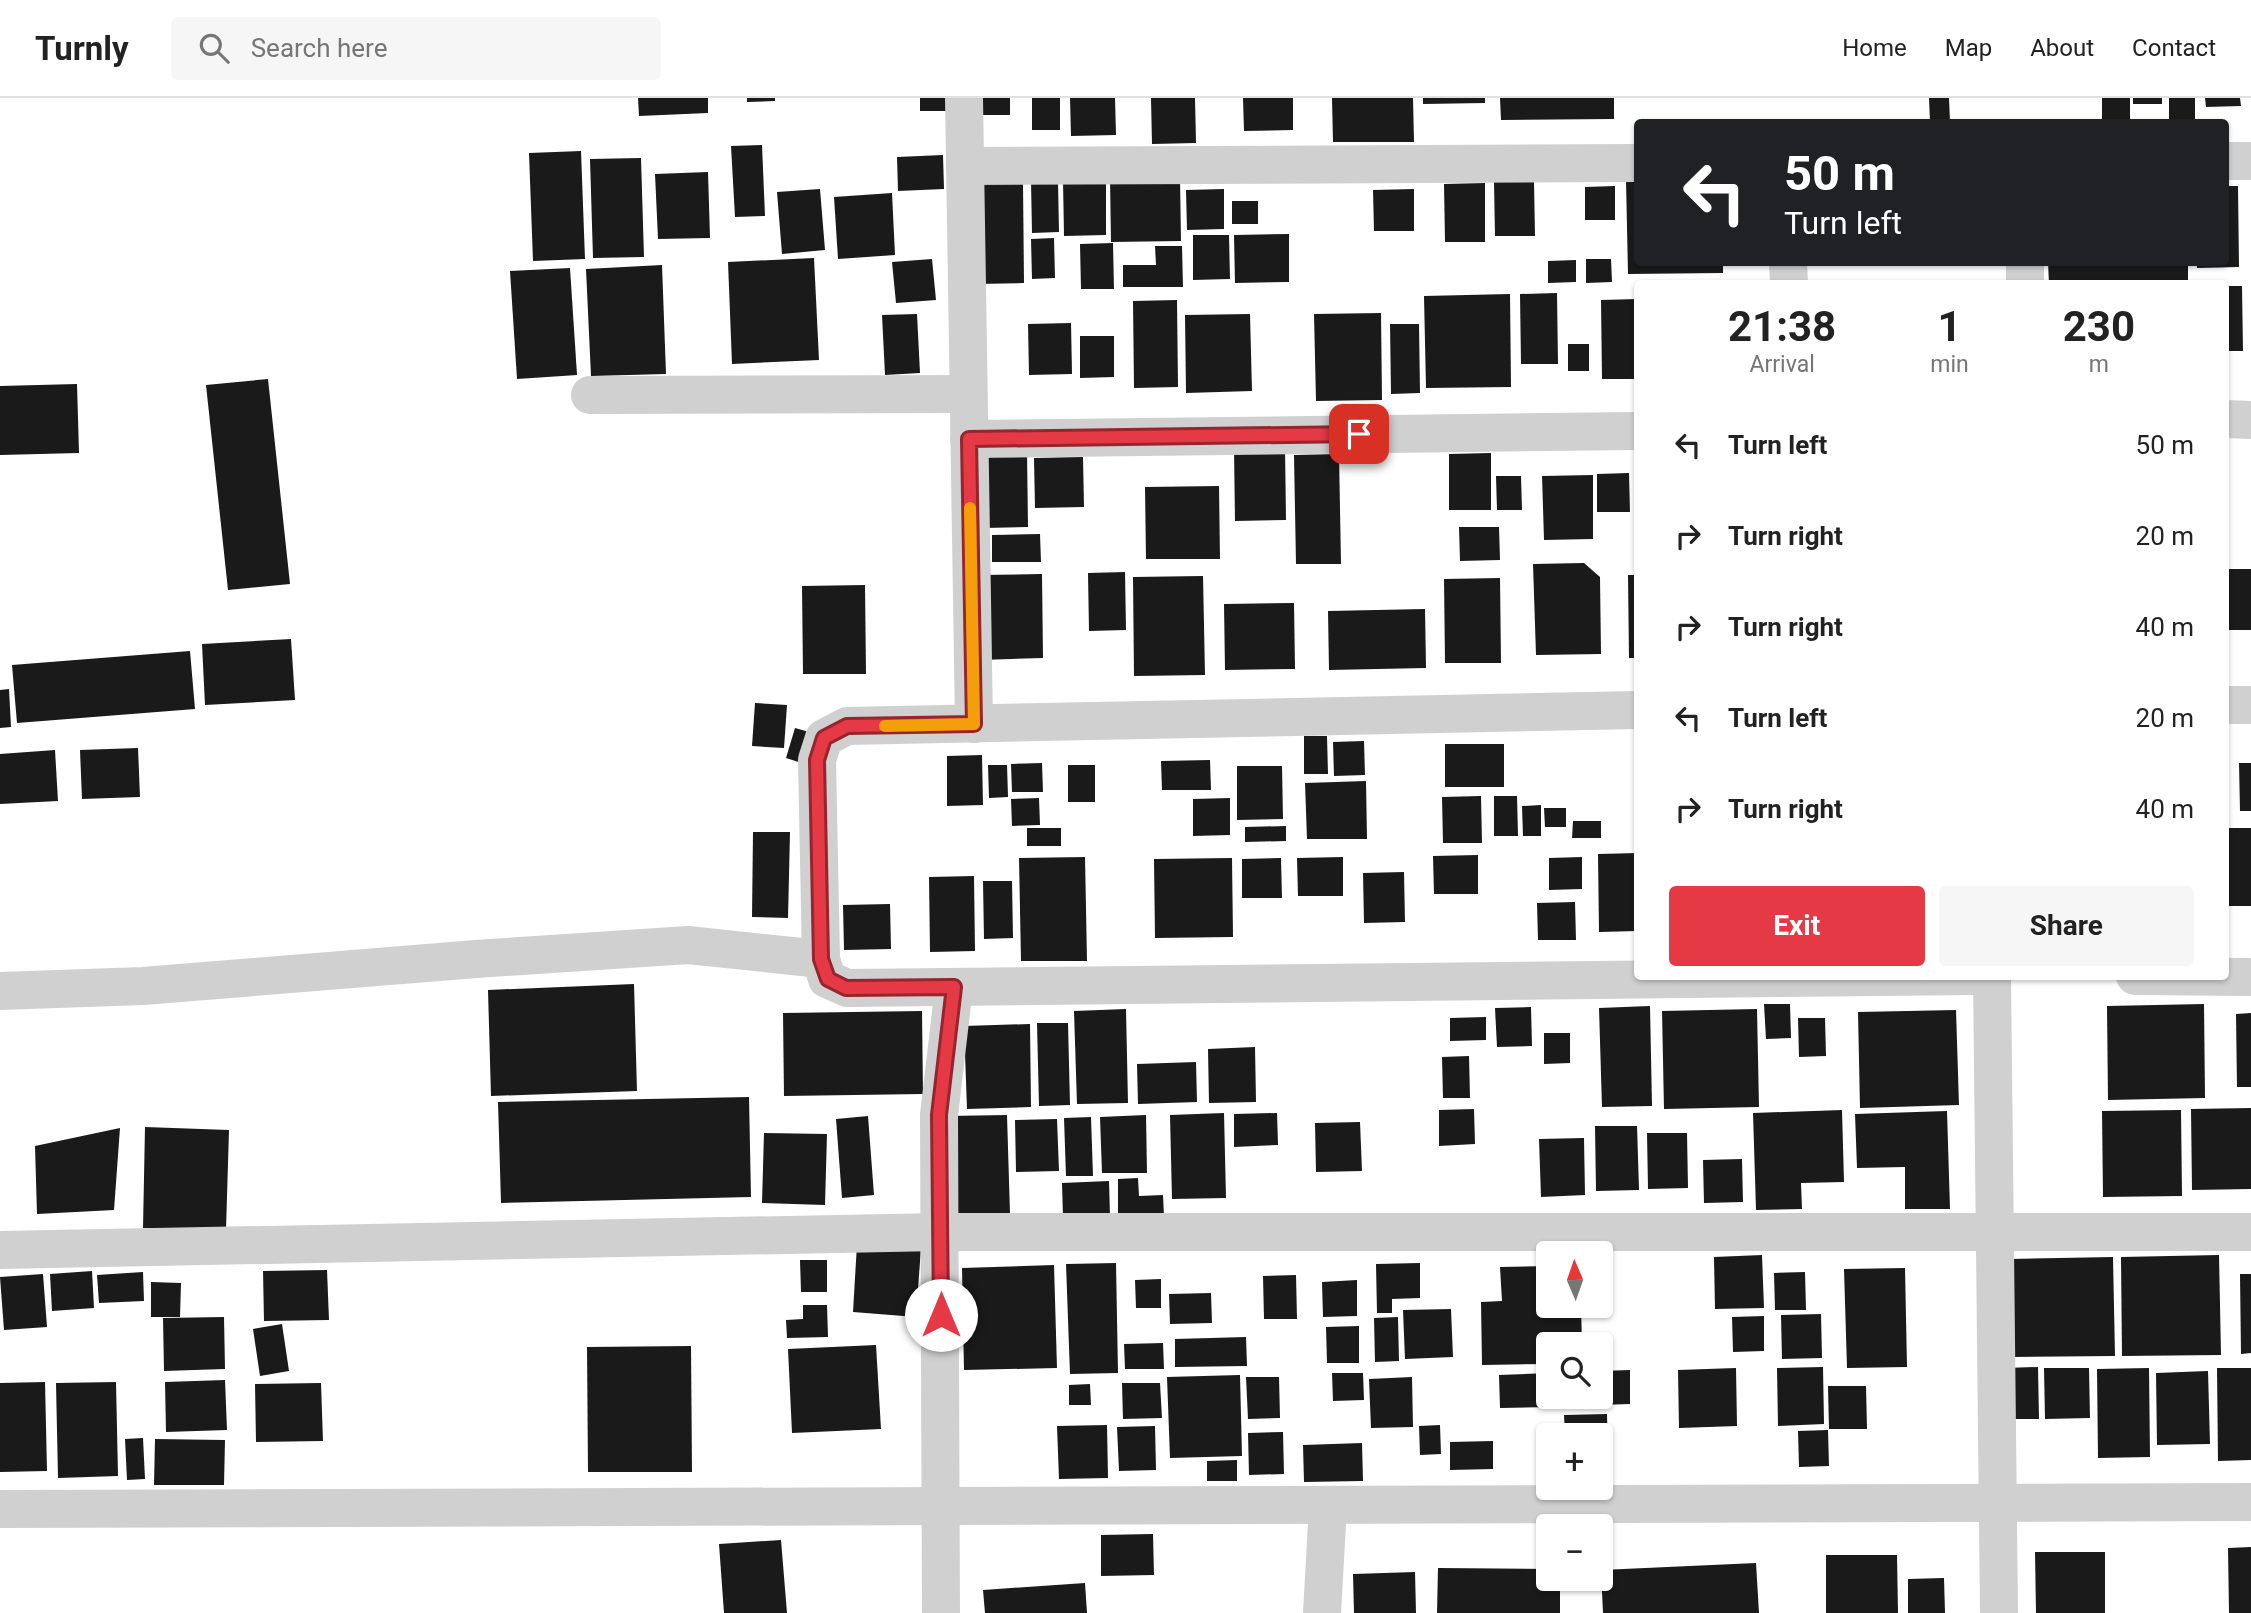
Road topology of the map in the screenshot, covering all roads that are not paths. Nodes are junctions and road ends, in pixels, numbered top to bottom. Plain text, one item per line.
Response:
1 (964, 98) edge
2 (2229, 161) edge
3 (2251, 161) edge
4 (1634, 163) edge
5 (965, 166) junction
6 (968, 394) junction
7 (590, 395) dead end
8 (2229, 419) edge
9 (2251, 420) edge
10 (1634, 431) edge
11 (969, 439) junction
12 (2229, 705) edge
13 (2251, 705) edge
14 (1634, 710) edge
15 (974, 724) junction
16 (821, 959) junction
17 (2229, 977) edge
18 (2251, 977) edge
19 (1634, 980) edge
20 (1992, 980) edge
21 (954, 987) junction
22 (0, 991) edge
23 (940, 1232) junction
24 (2251, 1232) edge
25 (1995, 1233) junction
26 (0, 1250) edge
27 (2251, 1502) edge
28 (1997, 1503) junction
29 (1328, 1506) junction
30 (942, 1507) junction
31 (0, 1509) edge
32 (941, 1613) edge
33 (1322, 1613) edge
34 (1998, 1613) edge

1 - 5 street
2 - 3 street
4 - 5 street
5 - 6 street
6 - 7 street
6 - 11 street
8 - 9 street
10 - 11 street
11 - 15 street
12 - 13 street
14 - 15 street
15 - 16 street
16 - 21 street
16 - 22 street
17 - 18 street
19 - 21 street
20 - 25 street
21 - 23 street
23 - 25 street
23 - 26 street
23 - 30 street
24 - 25 street
25 - 28 street
27 - 28 street
28 - 29 street
28 - 34 street
29 - 30 street
29 - 33 street
30 - 31 street
30 - 32 street

